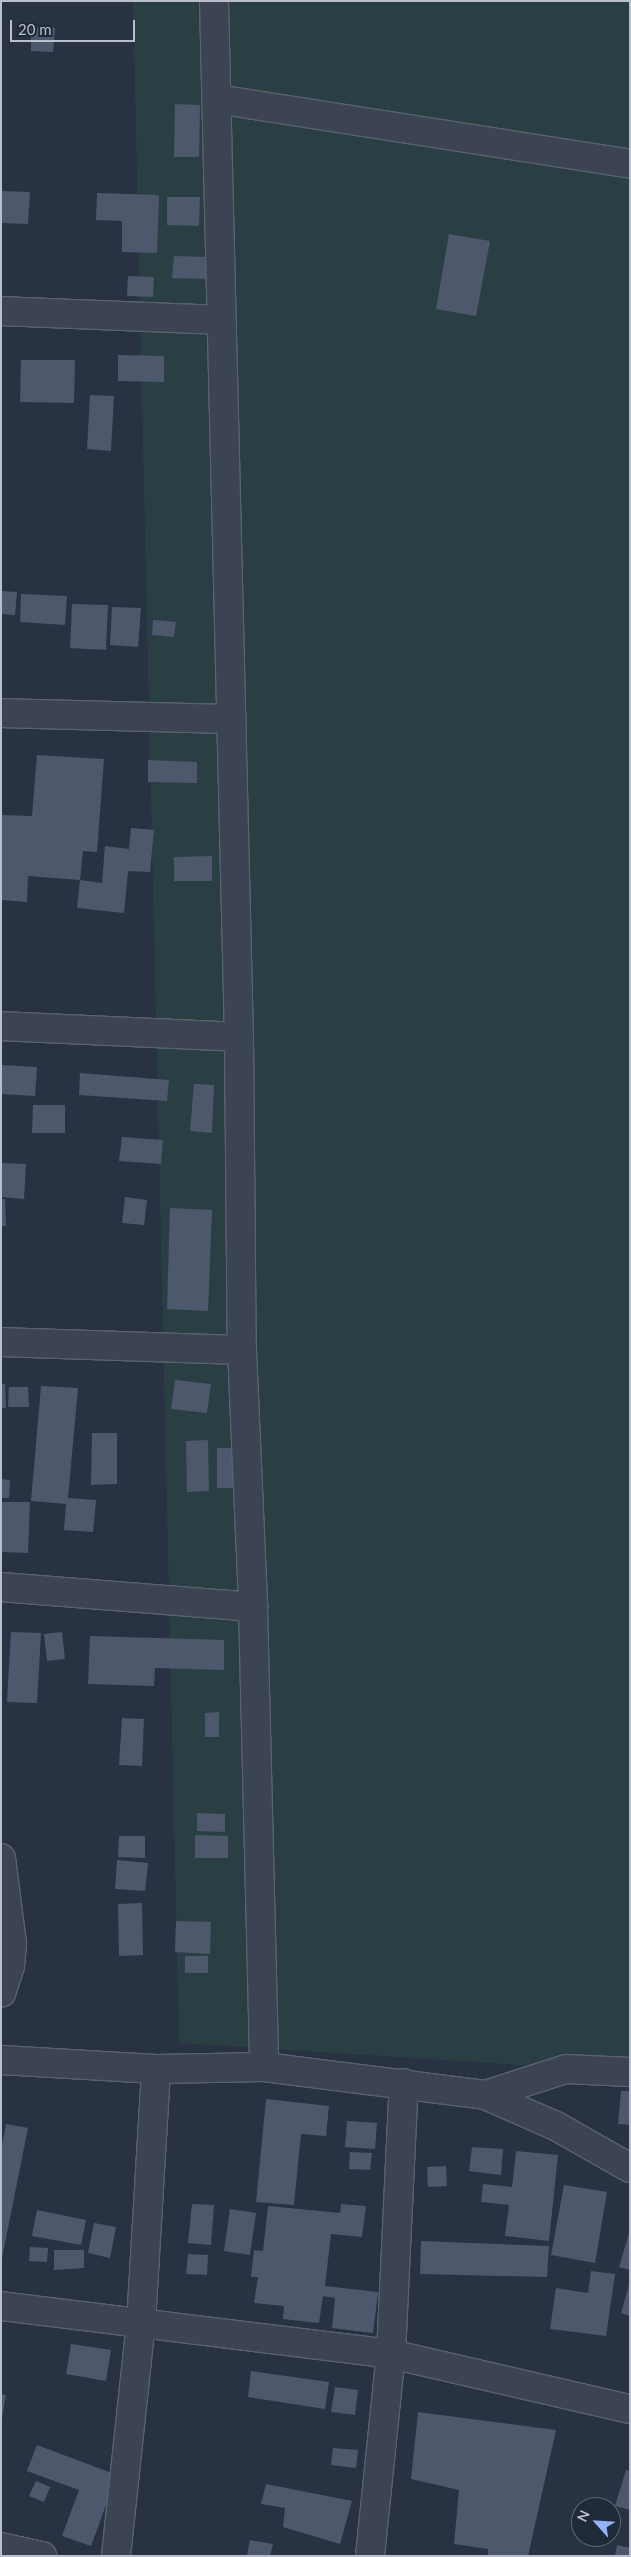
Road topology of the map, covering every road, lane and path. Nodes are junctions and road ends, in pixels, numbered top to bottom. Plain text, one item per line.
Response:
1 (214, 1) edge
2 (217, 99) junction
3 (630, 164) edge
4 (1, 311) edge
5 (221, 320) junction
6 (1, 713) edge
7 (232, 719) junction
8 (1, 1026) edge
9 (239, 1037) junction
10 (1, 1342) edge
11 (242, 1350) junction
12 (1, 1587) edge
13 (253, 1607) junction
14 (1, 1858) edge
15 (1, 1993) edge
16 (1, 2060) edge
17 (264, 2067) junction
18 (156, 2069) junction
19 (630, 2072) edge
20 (404, 2083) junction
21 (485, 2095) junction
22 (630, 2168) edge
23 (1, 2306) edge
24 (141, 2323) junction
25 (391, 2354) junction
26 (630, 2409) edge
27 (1, 2547) edge
28 (42, 2556) edge
29 (116, 2556) edge
30 (370, 2556) edge

1 - 2 street
2 - 3 street
2 - 5 street
4 - 5 street
5 - 7 street
6 - 7 street
7 - 9 street
8 - 9 street
9 - 11 street
10 - 11 street
11 - 13 street
12 - 13 street
13 - 17 street
14 - 15 street
16 - 18 street
17 - 18 street
17 - 20 street
18 - 24 street
19 - 21 street
20 - 21 street
20 - 25 street
21 - 22 street
23 - 24 street
24 - 25 street
24 - 29 street
25 - 26 street
25 - 30 street
27 - 28 street

